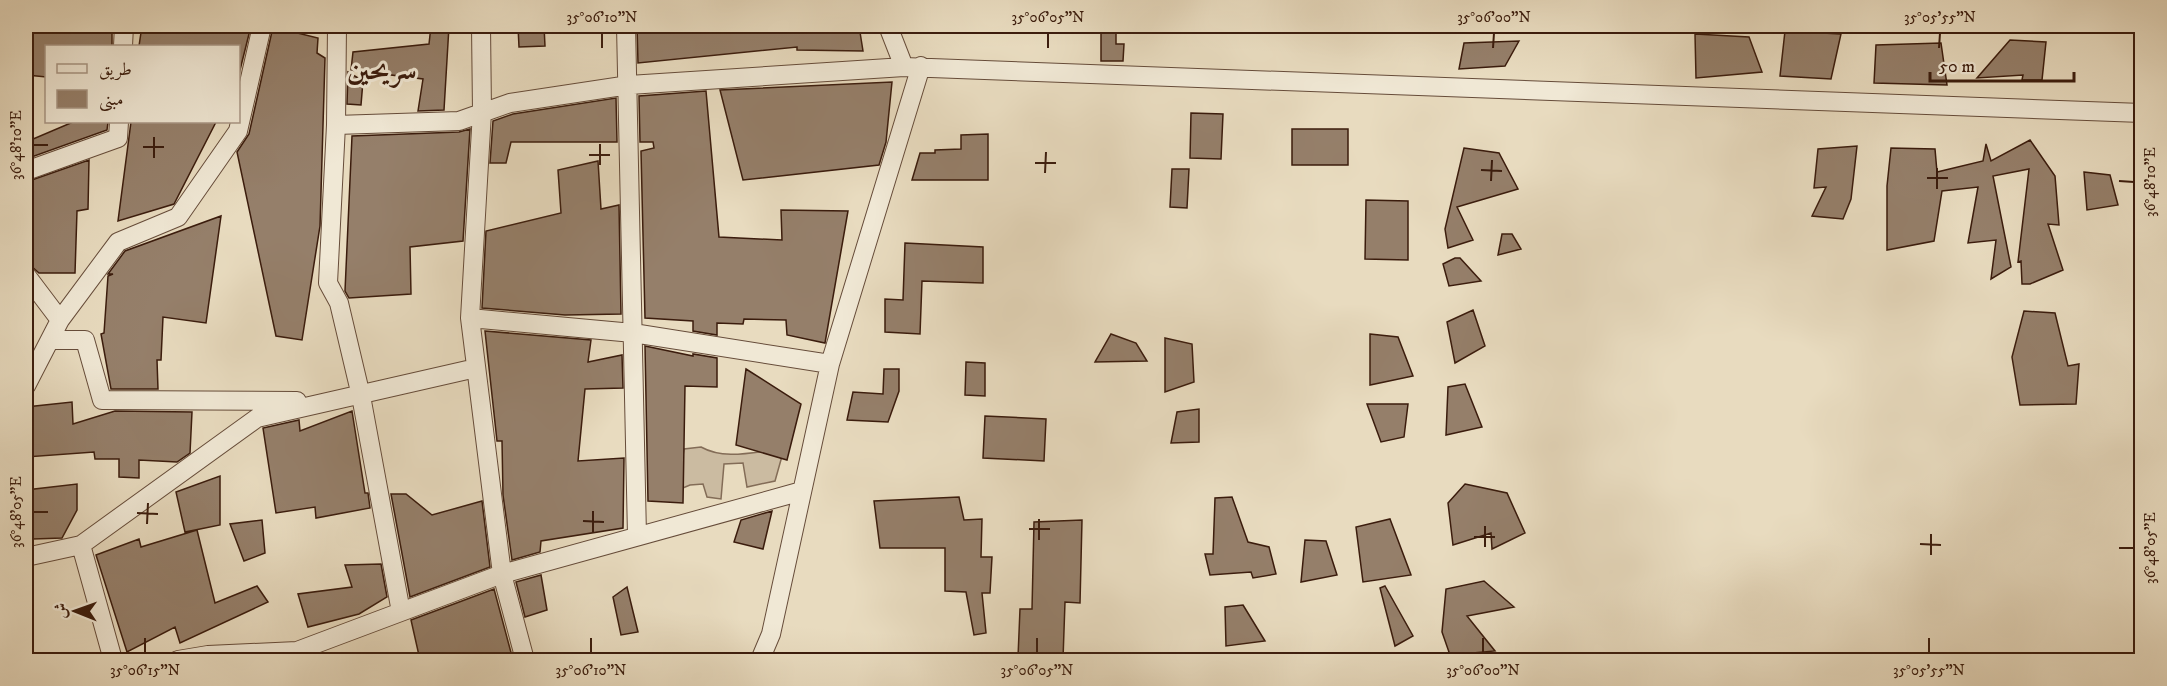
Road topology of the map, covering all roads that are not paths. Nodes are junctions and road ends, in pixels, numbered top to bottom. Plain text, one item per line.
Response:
1 (124, 26) edge
2 (262, 26) edge
3 (337, 26) edge
4 (481, 26) edge
5 (626, 26) edge
6 (888, 26) edge
7 (123, 45) edge
8 (913, 66) junction
9 (629, 85) junction
10 (482, 112) junction
11 (2142, 113) edge
12 (240, 122) edge
13 (119, 123) edge
14 (240, 123) edge
15 (336, 125) junction
16 (26, 171) edge
17 (26, 275) edge
18 (470, 318) junction
19 (60, 320) junction
20 (633, 333) junction
21 (50, 339) junction
22 (830, 364) junction
23 (476, 368) junction
24 (26, 386) edge
25 (361, 396) junction
26 (324, 401) junction
27 (802, 491) junction
28 (637, 536) junction
29 (81, 545) junction
30 (26, 557) edge
31 (502, 574) junction
32 (401, 612) junction
33 (209, 658) edge
34 (113, 660) edge
35 (178, 660) edge
36 (525, 660) edge
37 (760, 660) edge

1 - 7 street
2 - 12 street
3 - 15 street
4 - 10 street
5 - 9 street
6 - 8 street
8 - 9 street
8 - 11 street
8 - 22 street
9 - 10 street
9 - 20 street
10 - 15 street
10 - 18 street
13 - 16 street
14 - 19 street
15 - 25 street
17 - 19 street
18 - 20 street
18 - 23 street
19 - 21 street
20 - 22 street
20 - 28 street
21 - 24 street
21 - 26 street
22 - 27 street
23 - 25 street
23 - 31 street
25 - 26 street
25 - 32 street
26 - 29 street
27 - 28 street
27 - 37 street
28 - 31 street
29 - 30 street
29 - 34 street
31 - 32 street
31 - 36 street
32 - 33 street
33 - 35 street

